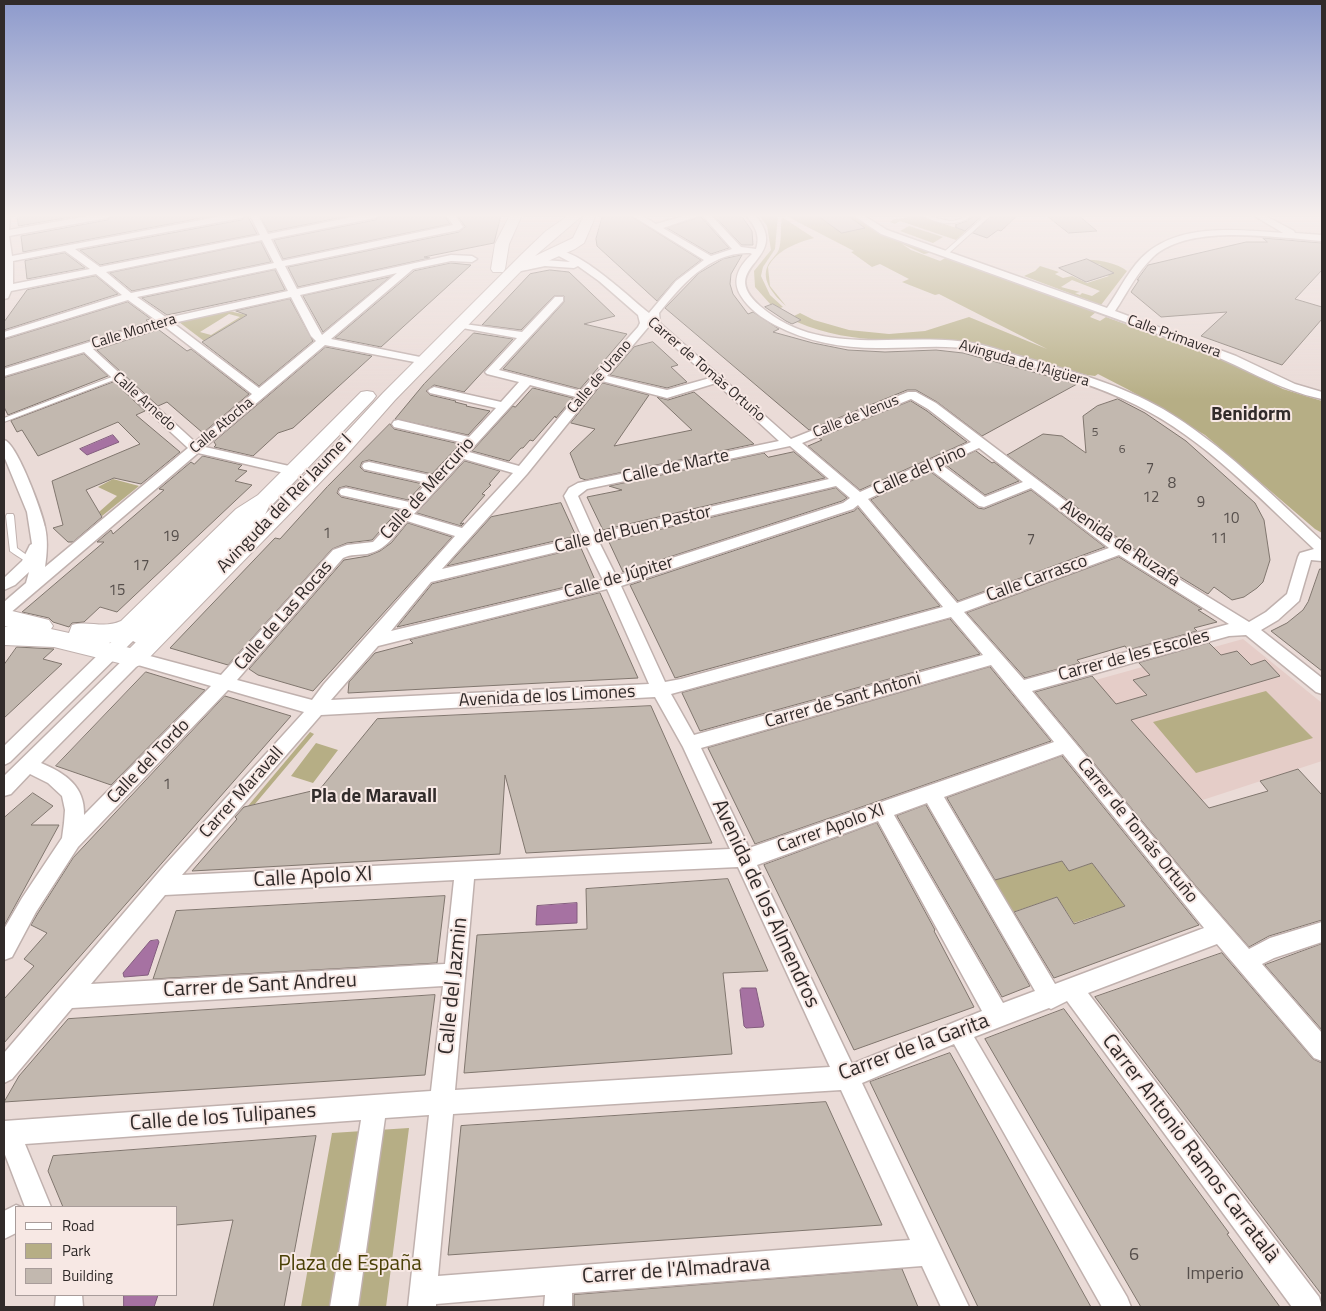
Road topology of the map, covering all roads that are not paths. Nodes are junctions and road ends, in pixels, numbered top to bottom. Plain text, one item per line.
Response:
1 (7, 276) edge
2 (76, 276) edge
3 (105, 276) edge
4 (222, 276) edge
5 (286, 276) edge
6 (367, 276) edge
7 (399, 276) edge
8 (491, 276) edge
9 (510, 276) edge
10 (601, 276) edge
11 (688, 276) edge
12 (742, 276) edge
13 (1010, 276) edge
14 (1133, 276) edge
15 (6, 292) edge
16 (294, 292) junction
17 (129, 296) junction
18 (623, 297) junction
19 (559, 299) dead end
20 (661, 303) junction
21 (1109, 312) junction
22 (643, 314) junction
23 (166, 322) junction
24 (655, 324) junction
25 (461, 325) junction
26 (636, 334) junction
27 (667, 334) junction
28 (4, 335) edge
29 (525, 336) junction
30 (323, 341) junction
31 (85, 348) junction
32 (406, 358) junction
33 (425, 361) junction
34 (4, 374) edge
35 (118, 377) junction
36 (599, 377) junction
37 (718, 379) junction
38 (526, 382) junction
39 (434, 391) dead end
40 (260, 395) junction
41 (584, 395) junction
42 (1322, 396) edge
43 (920, 398) joint
44 (503, 406) junction
45 (4, 420) edge
46 (398, 424) dead end
47 (472, 441) junction
48 (790, 443) junction
49 (4, 444) edge
50 (980, 444) junction
51 (195, 448) junction
52 (460, 454) junction
53 (933, 465) junction
54 (369, 466) dead end
55 (292, 471) junction
56 (522, 471) junction
57 (436, 481) junction
58 (839, 481) junction
59 (1032, 483) junction
60 (346, 492) dead end
61 (859, 498) junction
62 (265, 500) junction
63 (573, 503) joint
64 (408, 511) junction
65 (10, 516) dead end
66 (465, 534) junction
67 (591, 539) junction
68 (1120, 549) junction
69 (1322, 549) edge
70 (344, 551) joint
71 (1322, 556) edge
72 (35, 561) junction
73 (427, 578) junction
74 (612, 583) junction
75 (34, 584) junction
76 (4, 585) edge
77 (955, 609) junction
78 (5, 618) edge
79 (1249, 629) junction
80 (373, 641) junction
81 (119, 648) junction
82 (996, 658) junction
83 (225, 682) junction
84 (1322, 687) edge
85 (1020, 688) junction
86 (660, 690) junction
87 (316, 708) junction
88 (690, 744) junction
89 (1067, 745) junction
90 (4, 757) edge
91 (27, 765) junction
92 (4, 788) edge
93 (931, 793) junction
94 (882, 811) junction
95 (71, 841) junction
96 (743, 858) junction
97 (465, 870) junction
98 (160, 886) junction
99 (1221, 932) junction
100 (1322, 932) edge
101 (4, 949) edge
102 (1245, 962) junction
103 (455, 974) junction
104 (1062, 994) junction
105 (65, 997) junction
106 (998, 1016) junction
107 (959, 1032) junction
108 (1321, 1048) edge
109 (4, 1071) edge
110 (846, 1078) junction
111 (442, 1102) junction
112 (375, 1107) junction
113 (6, 1133) edge
114 (30, 1206) edge
115 (15, 1219) edge
116 (4, 1226) edge
117 (928, 1252) junction
118 (559, 1280) junction
119 (422, 1299) edge
120 (344, 1307) edge
121 (558, 1307) edge
122 (954, 1307) edge
123 (1117, 1307) edge
124 (1309, 1307) edge

1 - 15 street
2 - 15 street
3 - 17 street
4 - 17 street
5 - 16 street
6 - 16 street, Calle Montera
7 - 30 street, Calle Atocha
8 - 32 main road, Avinguda del Rei Jaume I
9 - 25 main road, Avinguda del Rei Jaume I
10 - 18 street, Carrer de Tomàs Ortuño
11 - 20 street
12 - 69 street, Avinguda de l'Aigüera
13 - 21 street, Calle Primavera
14 - 21 street
16 - 23 street, Calle Montera
16 - 30 street
17 - 23 street
17 - 28 street
18 - 20 street
18 - 22 street, Carrer de Tomàs Ortuño
19 - 29 street
20 - 24 street
21 - 42 street, Calle Primavera
22 - 24 street, Carrer de Tomàs Ortuño
22 - 26 street
23 - 31 street, Calle Montera
23 - 40 street
24 - 27 street, Carrer de Tomàs Ortuño
25 - 29 street
25 - 33 main road, Avinguda del Rei Jaume I
26 - 27 street
26 - 36 street, Calle de Urano
27 - 37 street, Carrer de Tomàs Ortuño
29 - 38 street
30 - 32 street
30 - 40 street, Calle Atocha
31 - 34 street, Calle Montera
31 - 35 street, Calle Arnedo
32 - 33 street
32 - 55 main road, Avinguda del Rei Jaume I
33 - 81 main road, Avinguda del Rei Jaume I
35 - 45 lane
35 - 51 street, Calle Arnedo
36 - 37 street
36 - 41 street, Calle de Urano
37 - 48 street, Carrer de Tomàs Ortuño
38 - 41 street
38 - 44 street, Calle de Mercurio
39 - 44 street
40 - 51 street, Calle Atocha
41 - 56 street, Calle de Urano
43 - 48 street, Calle de Venus
43 - 50 street, Avenida de Ruzafa
44 - 47 street, Calle de Mercurio
46 - 47 street
47 - 52 street, Calle de Mercurio
48 - 58 street, Carrer de Tomàs Ortuño
48 - 63 street, Calle de Marte
49 - 72 street
50 - 53 street, Calle del pino
50 - 59 street, Avenida de Ruzafa
51 - 55 street, Calle Arnedo
51 - 75 street, Calle Atocha
52 - 56 street
52 - 57 street, Calle de Mercurio
53 - 59 street
53 - 61 street, Calle del pino
54 - 57 street
55 - 62 main road, Avinguda del Rei Jaume I
56 - 66 street, Carrer Maravall
57 - 64 street, Calle de Mercurio
58 - 61 street, Carrer de Tomàs Ortuño
58 - 67 street, Calle del Buen Pastor
59 - 68 street, Avenida de Ruzafa
60 - 64 street
61 - 74 street, Calle de Júpiter
61 - 77 street, Carrer de Tomàs Ortuño
62 - 81 main road, Avinguda del Rei Jaume I
62 - 81 street
63 - 67 street, Avenida de los Almendros
64 - 66 street
64 - 70 street, Calle de Mercurio
65 - 72 lane
66 - 73 street, Carrer Maravall
67 - 73 street, Calle del Buen Pastor
67 - 74 street, Avenida de los Almendros
68 - 77 street, Calle Carrasco
68 - 79 street, Avenida de Ruzafa
70 - 83 street, Calle de Las Rocas
71 - 79 street
72 - 75 street
72 - 76 street
73 - 80 street, Carrer Maravall
74 - 80 street, Calle de Júpiter
74 - 86 street, Avenida de los Almendros
75 - 78 street, Calle Atocha
77 - 82 street, Carrer de Tomás Ortuño
77 - 86 street, Avenida de los Limones
78 - 81 main road
79 - 84 street, Avenida de Ruzafa
79 - 85 street, Carrer de les Escoles
80 - 87 street, Carrer Maravall
81 - 83 street, Avenida de los Limones
81 - 90 street, Avinguda del Rei Jaume I
81 - 91 street, Avinguda del Rei Jaume I
82 - 85 street, Carrer de Tomás Ortuño
82 - 88 street, Carrer de Sant Antoni
83 - 87 street, Avenida de los Limones
83 - 95 street, Calle del Tordo
85 - 89 street, Carrer de Tomás Ortuño
86 - 87 street, Avenida de los Limones
86 - 88 street, Avenida de los Almendros
87 - 98 street, Carrer Maravall
88 - 96 street, Avenida de los Almendros
89 - 93 street, Carrer Apolo XI
89 - 99 street, Carrer de Tomás Ortuño
91 - 92 street, Avinguda del Rei Jaume I
91 - 95 street, Calle del Tordo
93 - 94 street, Carrer Apolo XI
93 - 104 street, Carrer Antonio Ramos Carratalà
94 - 96 street, Carrer Apolo XI
94 - 106 street
95 - 101 street, Calle del Tordo
96 - 97 street, Carrer Apolo XI
96 - 110 street, Avenida de los Almendros
97 - 98 street, Calle Apolo XI
97 - 103 street, Calle del Jazmin
98 - 105 street, Carrer Maravall
99 - 102 street, Carrer de Tomás Ortuño
99 - 104 street, Carrer de la Garita
100 - 102 street
102 - 108 street, Carrer de Tomás Ortuño
103 - 105 street, Carrer de Sant Andreu
103 - 111 street, Calle del Jazmin
104 - 106 street, Carrer de la Garita
104 - 124 street, Carrer Antonio Ramos Carratalà
105 - 109 street, Carrer Maravall
106 - 107 street, Carrer de la Garita
107 - 110 street, Carrer de la Garita
107 - 123 street
110 - 111 street, Carrer de la Garita
110 - 117 street, Avenida de los Almendros
111 - 112 street, Calle de los Tulipanes
111 - 119 street
112 - 113 street, Calle de los Tulipanes
112 - 120 street
113 - 114 street
115 - 116 street
117 - 118 street, Carrer de l'Almadrava
117 - 122 street, Avenida de los Almendros
118 - 119 street, Carrer de l'Almadrava
118 - 121 street

